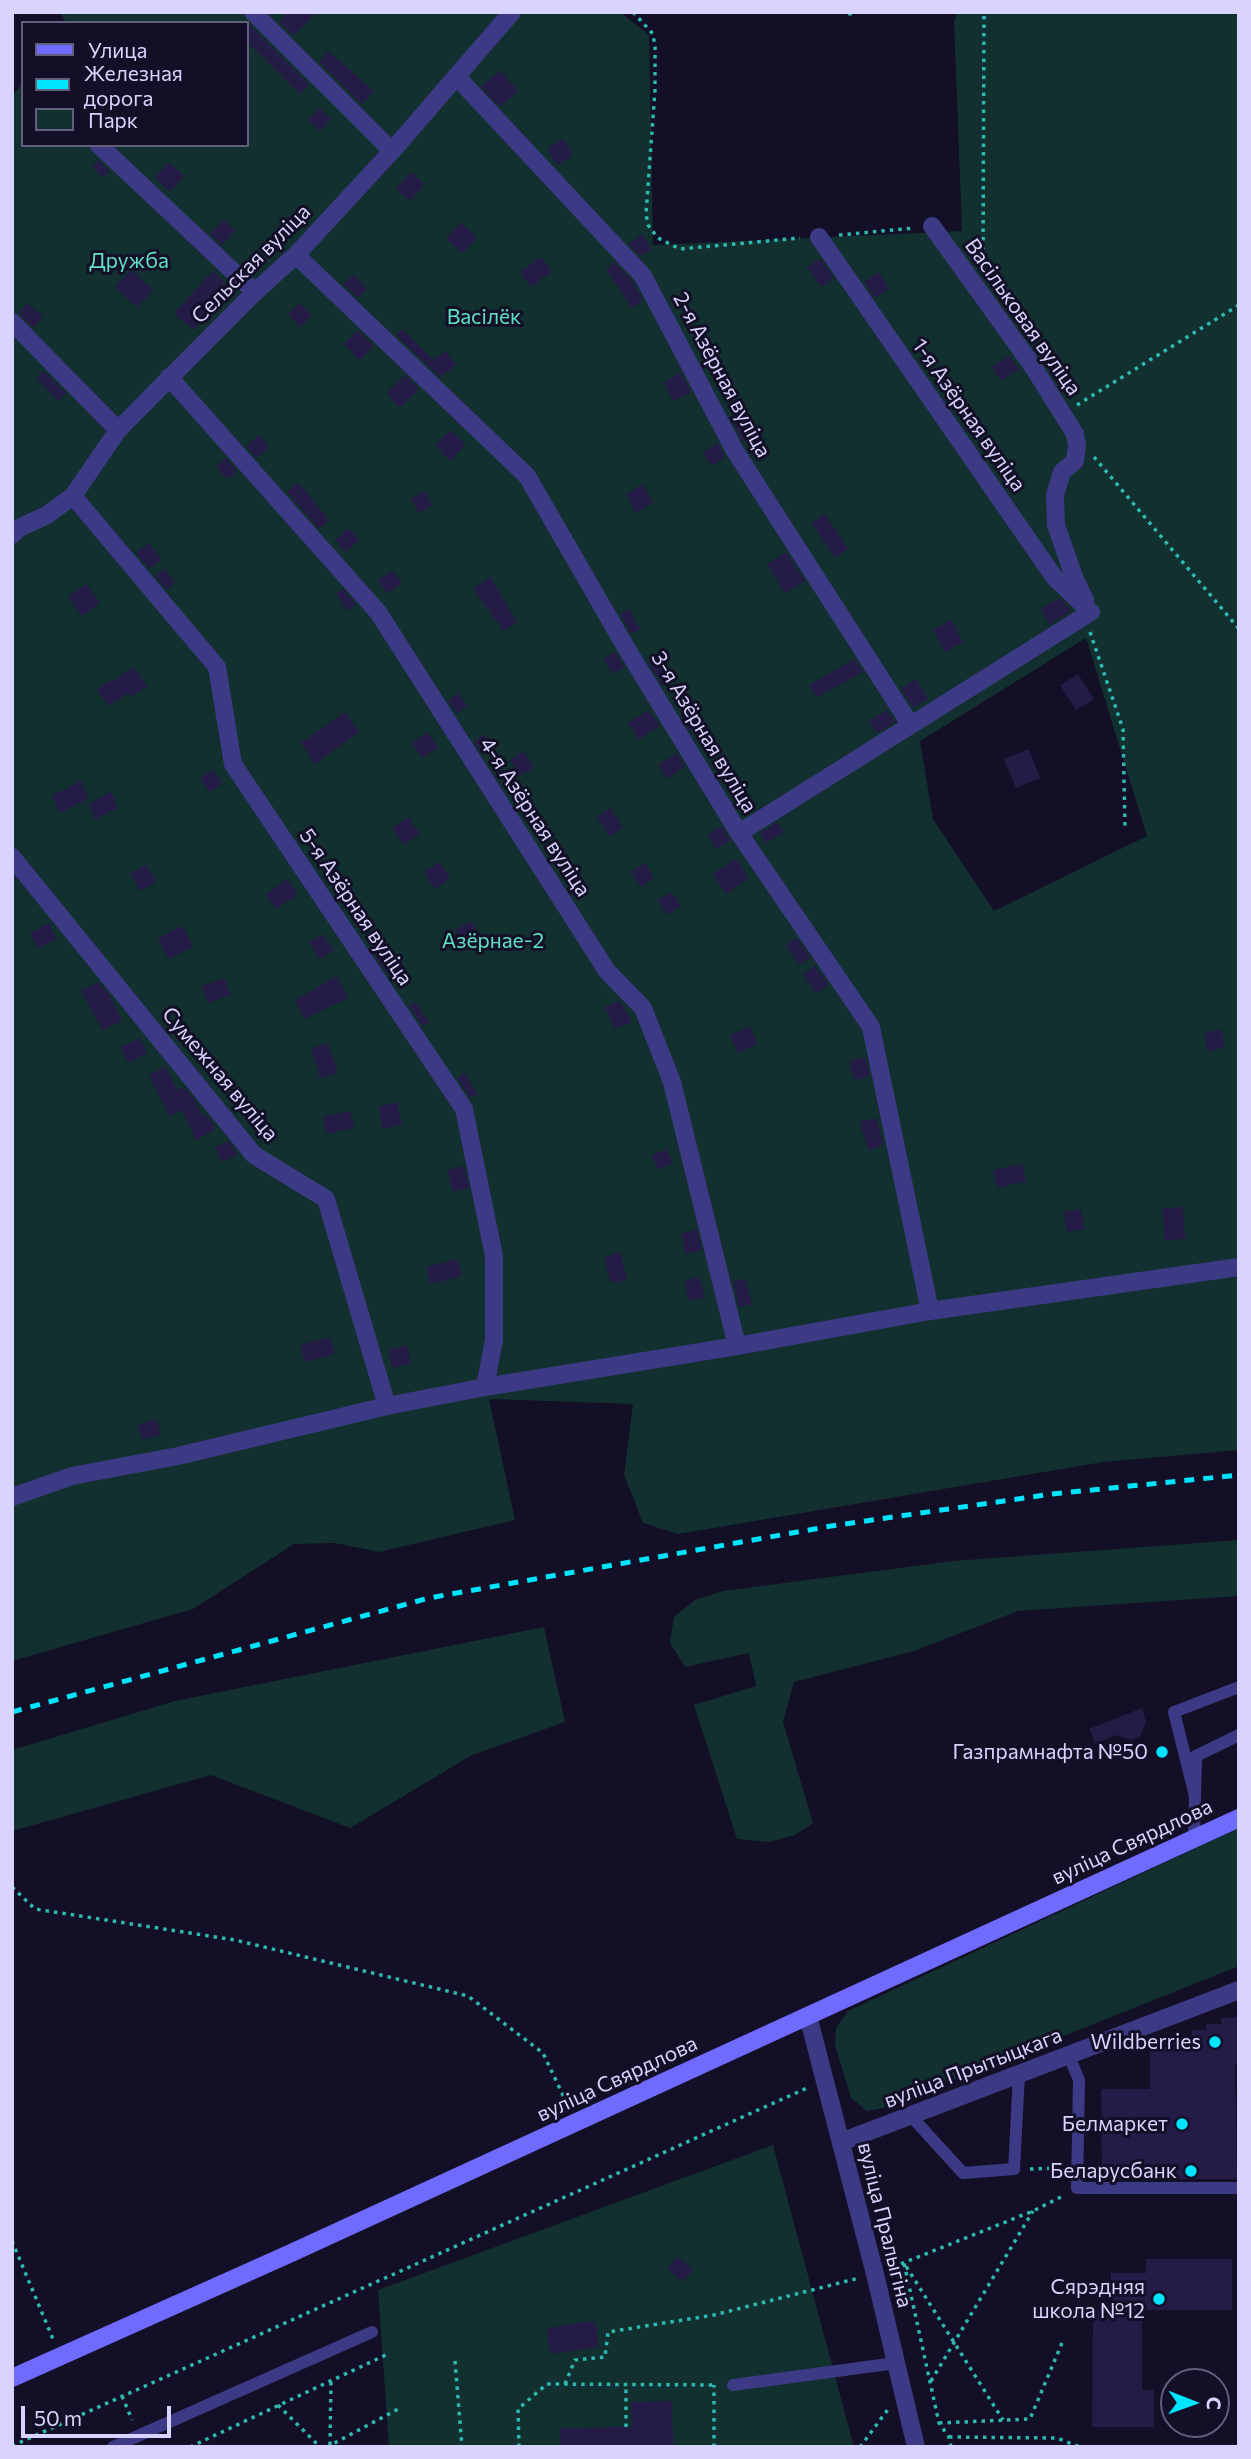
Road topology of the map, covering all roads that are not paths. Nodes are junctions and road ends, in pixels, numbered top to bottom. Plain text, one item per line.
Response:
1 (253, 12) edge
2 (512, 12) edge
3 (457, 77) junction
4 (101, 147) edge
5 (392, 151) junction
6 (932, 226) road end
7 (819, 237) road end
8 (296, 256) junction
9 (255, 292) junction
10 (12, 322) edge
11 (169, 377) junction
12 (118, 430) junction
13 (73, 496) junction
14 (15, 530) edge
15 (1091, 612) junction
16 (910, 724) junction
17 (739, 833) junction
18 (12, 857) edge
19 (1239, 1267) edge
20 (929, 1311) junction
21 (737, 1346) junction
22 (485, 1387) junction
23 (387, 1406) junction
24 (12, 1496) edge
25 (1239, 1687) edge
26 (1239, 1735) edge
27 (1195, 1796) junction
28 (1239, 1818) edge
29 (1194, 1839) junction
30 (1239, 1990) edge
31 (808, 2016) junction
32 (1069, 2056) junction
33 (1019, 2075) junction
34 (911, 2116) junction
35 (841, 2142) junction
36 (1239, 2188) edge
37 (373, 2332) dead end
38 (896, 2363) junction
39 (12, 2378) edge
40 (733, 2385) dead end
41 (113, 2447) edge
42 (916, 2447) edge

1 - 5 street
2 - 3 street, Сельская вуліца
3 - 5 street, Сельская вуліца
3 - 16 street, 2-я Азёрная вуліца
4 - 9 street
5 - 8 street, Сельская вуліца
6 - 15 street, Васільковая вуліца
7 - 15 street, 1-я Азёрная вуліца
8 - 9 street, Сельская вуліца
8 - 17 street, 3-я Азёрная вуліца
9 - 11 street, Сельская вуліца
10 - 12 street
11 - 12 street, Сельская вуліца
11 - 21 street, 4-я Азёрная вуліца
12 - 13 street, Сельская вуліца
13 - 14 street, Сельская вуліца
13 - 22 street, 5-я Азёрная вуліца
15 - 16 street
16 - 17 street
17 - 20 street, 3-я Азёрная вуліца
18 - 23 street, Сумежная вуліца
19 - 20 street
20 - 21 street
21 - 22 street
22 - 23 street
23 - 24 street
25 - 27 lane
26 - 27 lane
27 - 29 lane
28 - 29 main road, вуліца Свярдлова
29 - 31 main road, вуліца Свярдлова
30 - 32 street, вуліца Прытыцкага
31 - 35 street, вуліца Пралыгіна
31 - 39 main road, вуліца Свярдлова
32 - 33 street, вуліца Прытыцкага
32 - 36 lane
33 - 34 street, вуліца Прытыцкага
33 - 34 lane
34 - 35 street, вуліца Прытыцкага
35 - 38 street, вуліца Пралыгіна
37 - 41 lane
38 - 40 lane
38 - 42 street, вуліца Пралыгіна

